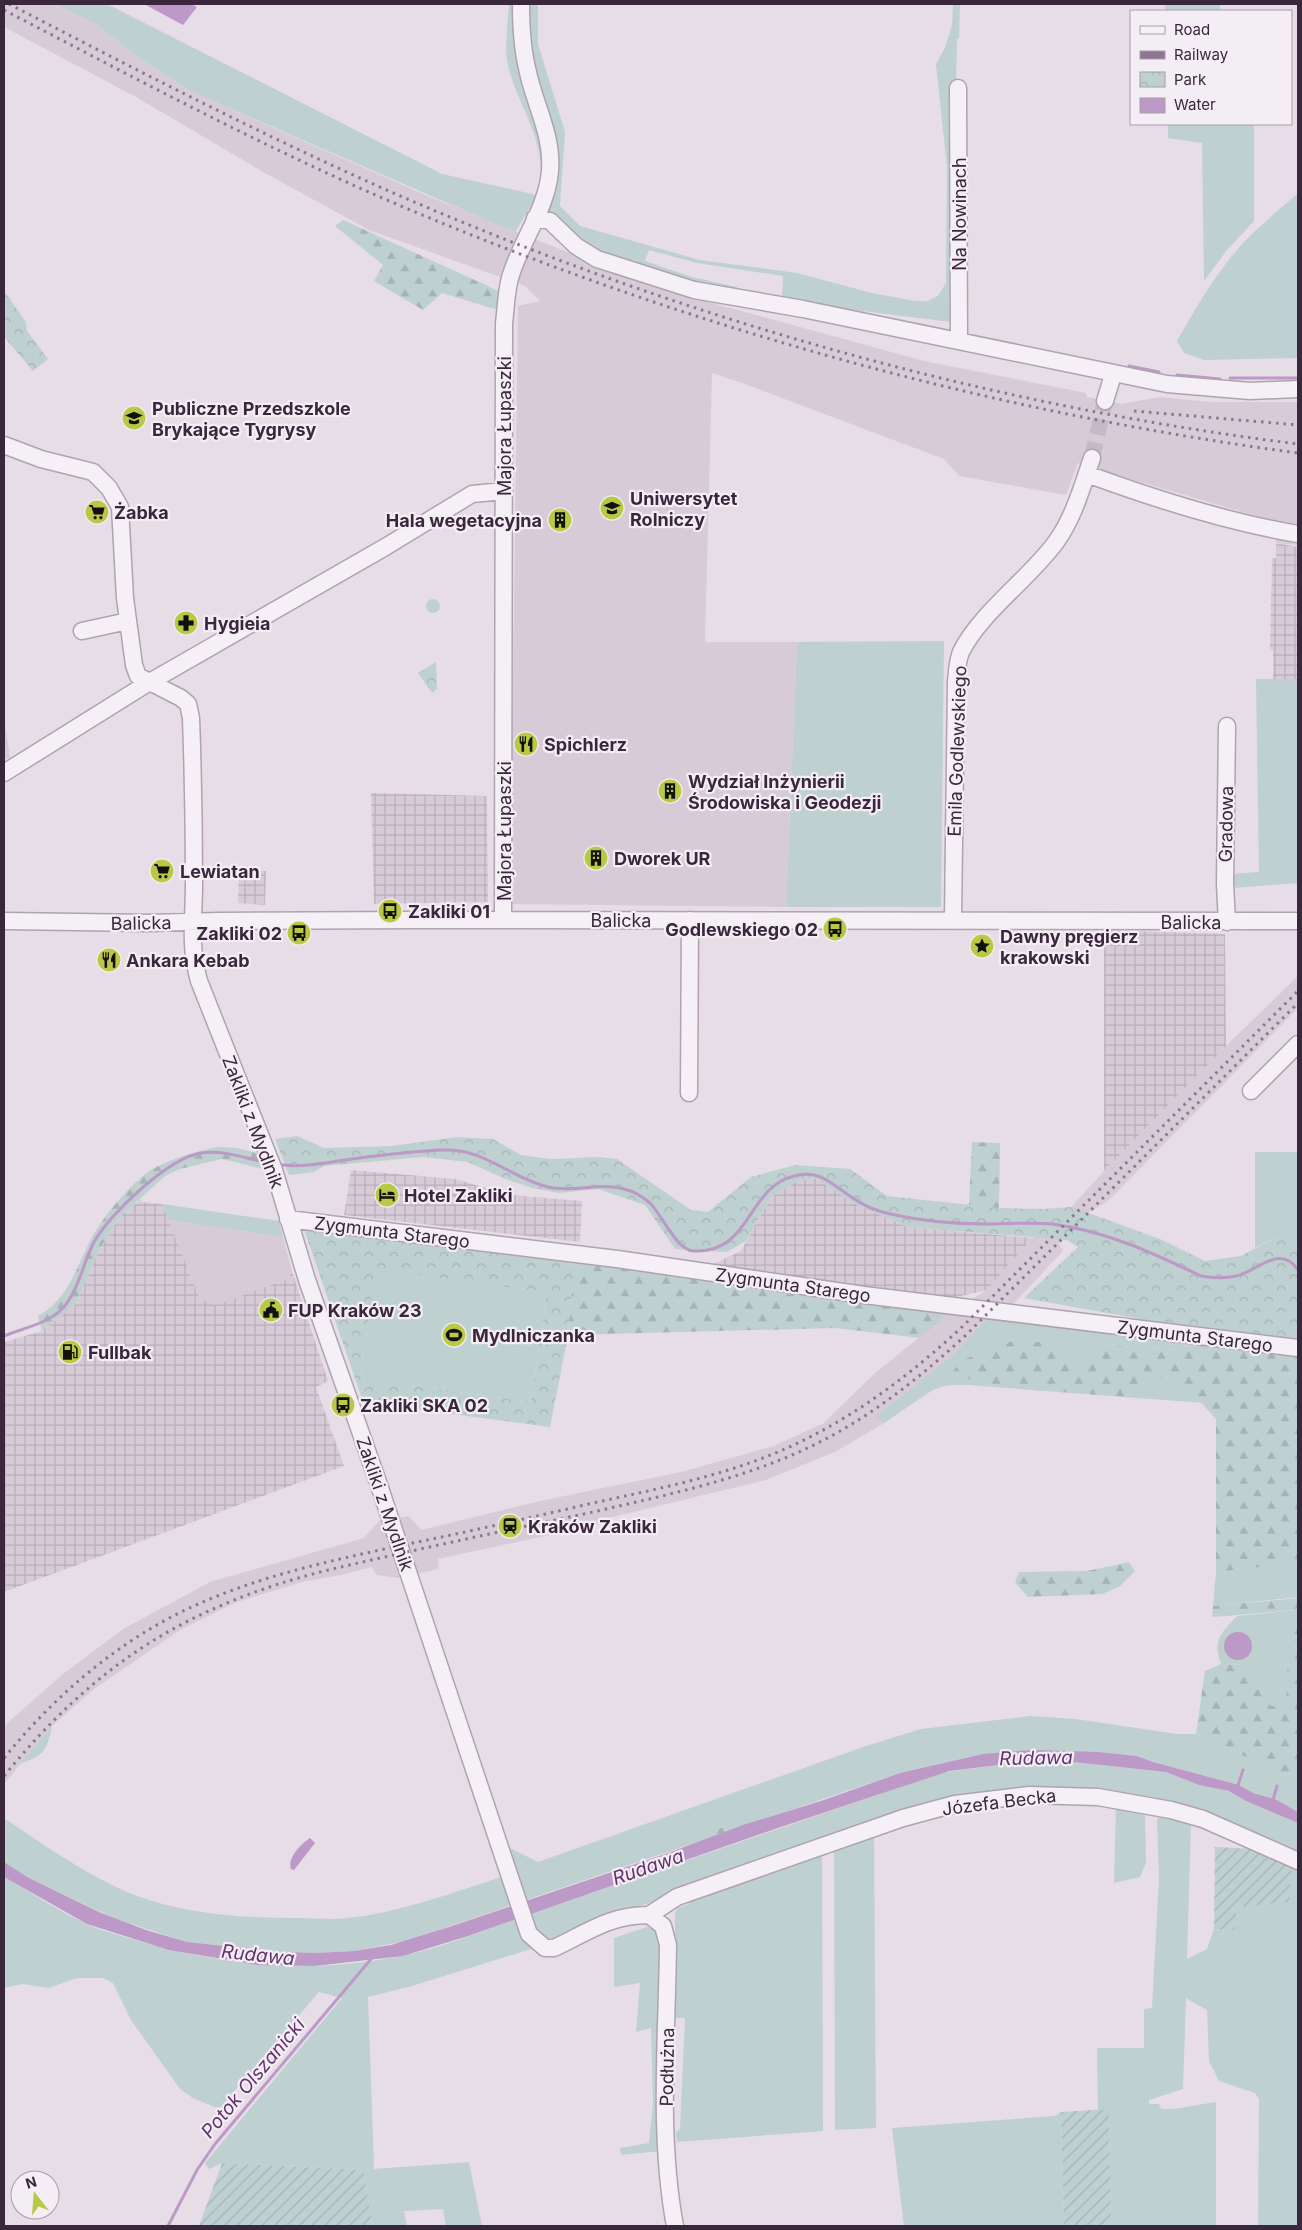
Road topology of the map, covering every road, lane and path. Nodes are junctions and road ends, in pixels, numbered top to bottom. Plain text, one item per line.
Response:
1 (521, 4) edge
2 (958, 88) dead end
3 (535, 218) junction
4 (959, 340) junction
5 (1113, 375) junction
6 (1298, 389) edge
7 (1105, 401) tunnel mouth
8 (4, 445) edge
9 (1092, 458) tunnel mouth
10 (1087, 474) junction
11 (504, 491) junction
12 (1298, 534) edge
13 (128, 621) junction
14 (82, 631) dead end
15 (148, 683) junction
16 (1227, 726) dead end
17 (4, 773) edge
18 (503, 920) junction
19 (690, 920) junction
20 (953, 920) junction
21 (4, 921) edge
22 (1298, 921) edge
23 (193, 922) junction
24 (1227, 922) junction
25 (1298, 1044) edge
26 (1251, 1091) dead end
27 (689, 1093) dead end
28 (288, 1219) junction
29 (1298, 1348) edge
30 (1298, 1861) edge
31 (649, 1915) junction
32 (675, 2226) edge

1 - 3 street, Majora Łupaszki
2 - 4 street, Na Nowinach
3 - 4 street
3 - 11 street, Majora Łupaszki
4 - 5 street
5 - 6 street
5 - 7 street
8 - 13 street
9 - 10 street, Emila Godlewskiego
10 - 12 street
10 - 20 street, Emila Godlewskiego
11 - 15 street
11 - 18 street, Majora Łupaszki
13 - 14 street
13 - 15 street
15 - 17 street
15 - 23 street, Zakliki z Mydlnik
16 - 24 street, Gradowa
18 - 19 street, Balicka
18 - 23 street, Balicka
19 - 20 street, Balicka
19 - 27 street
20 - 24 street, Balicka
21 - 23 street, Balicka
22 - 24 street, Balicka
23 - 28 street, Zakliki z Mydlnik
25 - 26 street
28 - 29 street, Zygmunta Starego
28 - 31 street, Zakliki z Mydlnik
30 - 31 street, Józefa Becka
31 - 32 street, Podłużna

